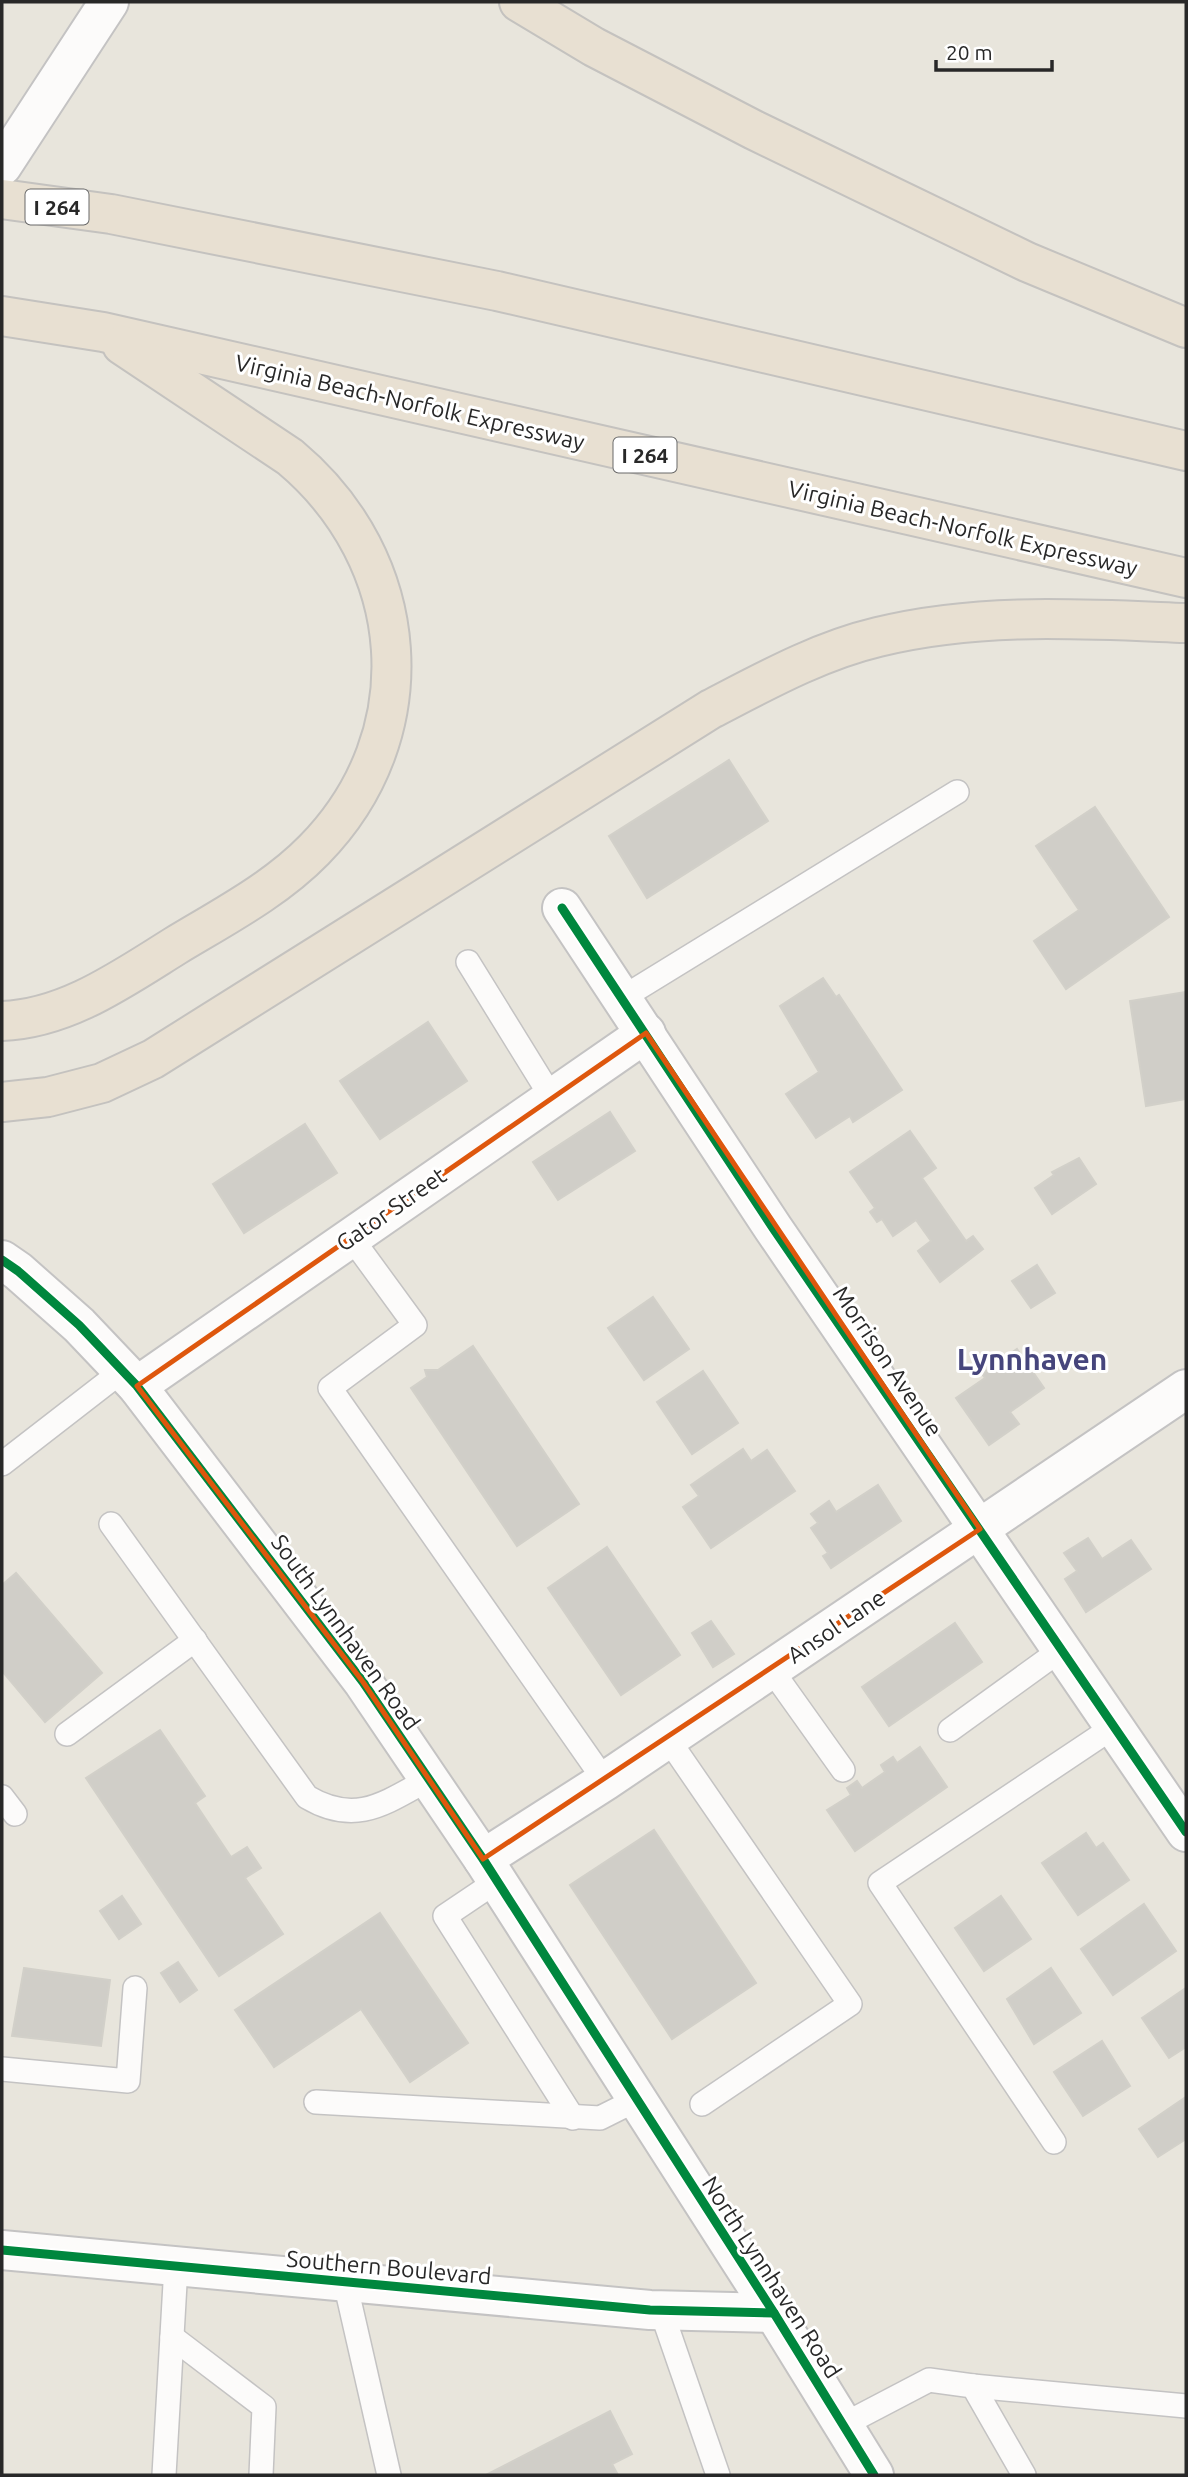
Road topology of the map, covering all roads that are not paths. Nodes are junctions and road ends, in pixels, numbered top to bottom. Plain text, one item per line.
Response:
1 (109, 2) edge
2 (519, 2) edge
3 (2, 166) edge
4 (2, 199) edge
5 (2, 316) edge
6 (1186, 328) edge
7 (103, 332) junction
8 (1186, 451) edge
9 (1186, 578) edge
10 (1186, 622) edge
11 (957, 792) dead end
12 (562, 908) dead end
13 (468, 962) dead end
14 (622, 998) junction
15 (2, 1021) edge
16 (646, 1033) junction
17 (552, 1098) junction
18 (2, 1102) edge
19 (350, 1237) junction
20 (2, 1260) edge
21 (129, 1378) junction
22 (1186, 1389) edge
23 (2, 1464) edge
24 (111, 1524) dead end
25 (980, 1529) junction
26 (195, 1640) junction
27 (1062, 1649) junction
28 (771, 1669) junction
29 (1115, 1726) junction
30 (950, 1730) dead end
31 (67, 1734) dead end
32 (667, 1739) junction
33 (843, 1770) dead end
34 (429, 1779) junction
35 (605, 1781) junction
36 (1186, 1832) edge
37 (490, 1870) junction
38 (135, 1988) dead end
39 (2, 2070) edge
40 (636, 2100) junction
41 (316, 2102) dead end
42 (702, 2104) dead end
43 (573, 2118) junction
44 (1054, 2142) dead end
45 (2, 2250) edge
46 (176, 2266) junction
47 (345, 2282) junction
48 (661, 2311) junction
49 (774, 2313) junction
50 (172, 2337) junction
51 (973, 2386) junction
52 (1186, 2406) edge
53 (843, 2425) junction
54 (164, 2475) edge
55 (261, 2475) edge
56 (389, 2475) edge
57 (718, 2475) edge
58 (874, 2475) edge
59 (1024, 2475) edge

1 - 3 street
2 - 6 highway
4 - 8 highway, I 264
5 - 7 highway, Virginia Beach-Norfolk Expressway / I 264
7 - 9 highway, Virginia Beach-Norfolk Expressway / I 264
7 - 15 highway
10 - 18 highway
11 - 14 lane
12 - 14 street, Morrison Avenue
13 - 17 lane
14 - 16 street, Morrison Avenue
16 - 17 street, Gator Street
16 - 25 street, Morrison Avenue
17 - 19 street, Gator Street
19 - 21 street, Gator Street
19 - 35 lane
20 - 21 street, South Lynnhaven Road
21 - 23 lane
21 - 34 street, South Lynnhaven Road
22 - 25 street, Ansol Lane
24 - 26 lane
25 - 27 street, Morrison Avenue
25 - 28 street, Ansol Lane
26 - 31 lane
26 - 34 lane
27 - 29 street, Morrison Avenue
27 - 30 lane
28 - 32 street, Ansol Lane
28 - 33 lane
29 - 36 street, Morrison Avenue
29 - 44 lane
32 - 35 street, Ansol Lane
32 - 42 lane
34 - 37 street, South Lynnhaven Road
35 - 37 street, Ansol Lane
37 - 40 street, South Lynnhaven Road
37 - 43 lane
38 - 39 lane
40 - 43 lane
40 - 49 street, North Lynnhaven Road
41 - 43 lane
45 - 46 street, Southern Boulevard
46 - 47 street, Southern Boulevard
46 - 50 lane
47 - 48 street, Southern Boulevard
47 - 56 lane
48 - 49 street, Southern Boulevard
48 - 57 lane
49 - 53 street, North Lynnhaven Road
50 - 54 lane
50 - 55 lane
51 - 52 lane
51 - 53 lane
51 - 59 lane
53 - 58 street, North Lynnhaven Road

